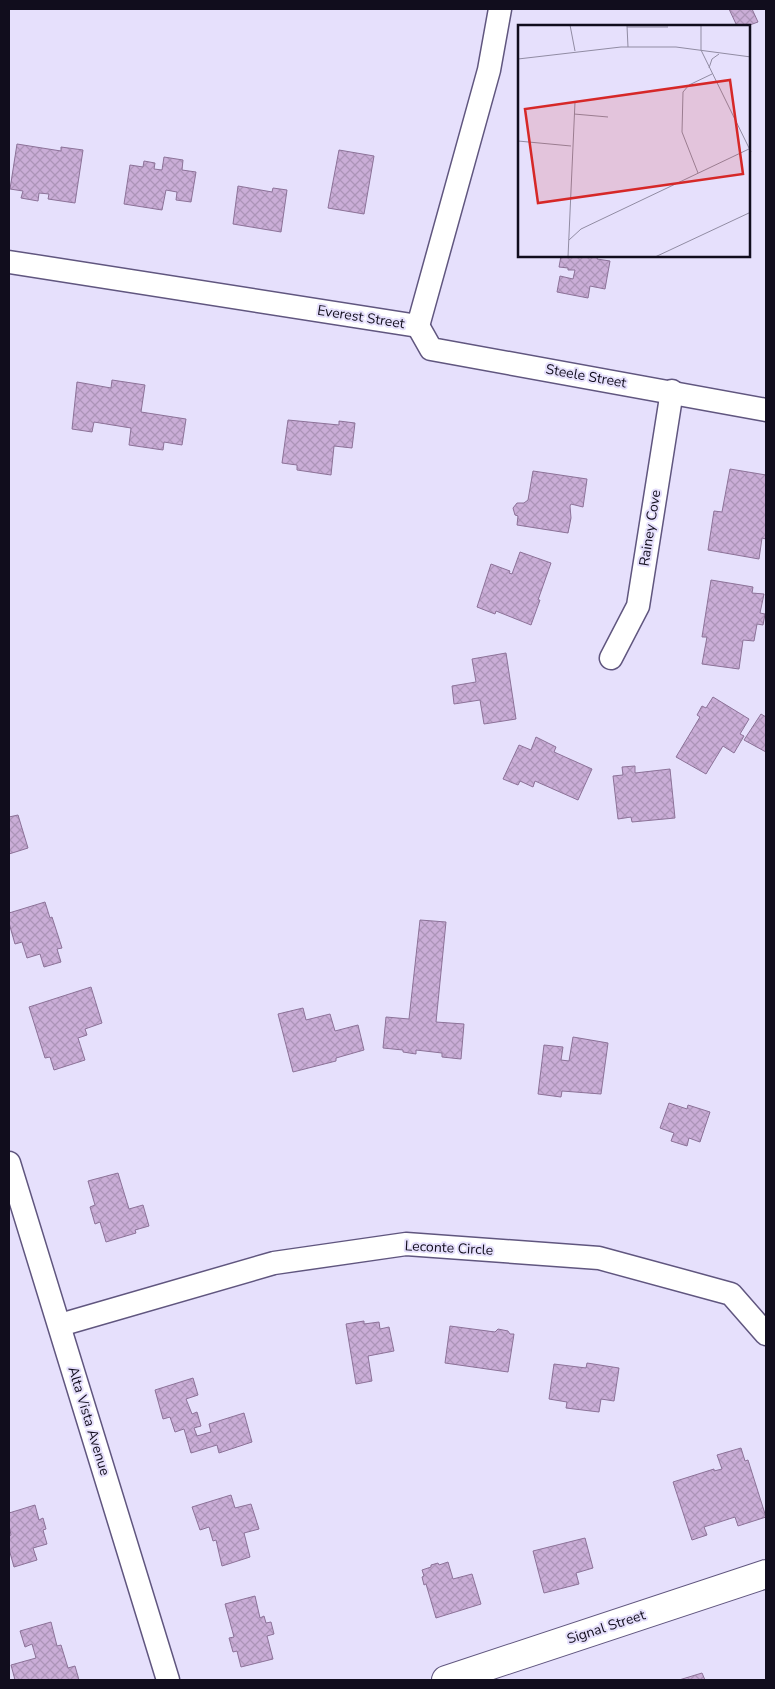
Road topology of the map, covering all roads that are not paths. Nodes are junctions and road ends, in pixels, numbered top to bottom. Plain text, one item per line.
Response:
1 (500, 9) edge
2 (9, 262) edge
3 (418, 326) junction
4 (672, 391) junction
5 (766, 410) edge
6 (611, 658) dead end
7 (9, 1163) edge
8 (60, 1325) junction
9 (766, 1334) edge
10 (766, 1574) edge
11 (168, 1680) edge
12 (446, 1680) edge

1 - 3 street, Everest Street
2 - 3 street, Everest Street
3 - 4 street, Steele Street
4 - 5 street, Steele Street
4 - 6 street, Rainey Cove
7 - 8 street, Alta Vista Avenue
8 - 9 street, Leconte Circle
8 - 11 street, Alta Vista Avenue
10 - 12 street, Signal Street

